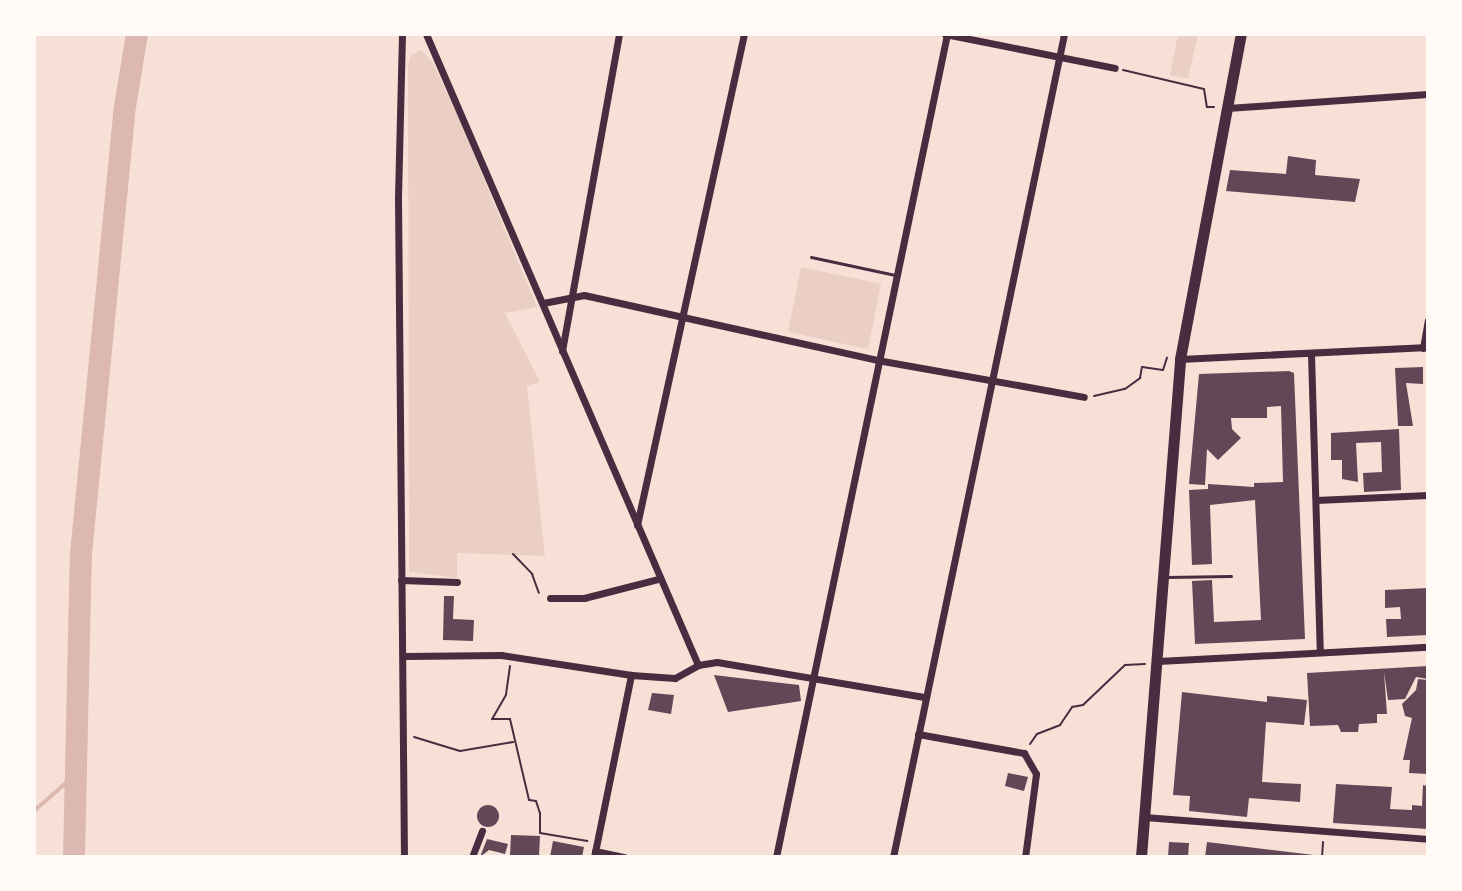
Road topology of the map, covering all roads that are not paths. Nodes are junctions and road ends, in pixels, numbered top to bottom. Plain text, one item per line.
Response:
1 (402, 34) edge
2 (426, 34) edge
3 (619, 34) edge
4 (744, 34) edge
5 (946, 34) edge
6 (1064, 34) edge
7 (1241, 34) edge
8 (1059, 57) junction
9 (1115, 68) road end
10 (1428, 94) edge
11 (1224, 108) junction
12 (811, 257) dead end
13 (895, 275) junction
14 (572, 296) junction
15 (543, 303) junction
16 (681, 317) junction
17 (1428, 320) edge
18 (1426, 348) edge
19 (562, 351) junction
20 (1311, 354) junction
21 (1180, 359) junction
22 (877, 360) junction
23 (995, 382) junction
24 (1084, 397) road end
25 (1428, 495) edge
26 (1316, 500) junction
27 (637, 527) junction
28 (1231, 576) dead end
29 (1164, 577) junction
30 (658, 579) junction
31 (401, 580) junction
32 (457, 582) dead end
33 (550, 598) road end
34 (1428, 647) edge
35 (1320, 651) junction
36 (405, 656) junction
37 (1158, 661) junction
38 (698, 665) junction
39 (631, 675) junction
40 (810, 678) junction
41 (924, 697) junction
42 (918, 734) junction
43 (1144, 817) junction
44 (482, 831) dead end
45 (1428, 839) edge
46 (594, 854) edge
47 (404, 857) edge
48 (472, 857) edge
49 (624, 857) edge
50 (776, 857) edge
51 (893, 857) edge
52 (1025, 857) edge
53 (1141, 857) edge

1 - 31 street
2 - 15 street
3 - 14 street
4 - 16 street
5 - 8 street
5 - 13 street
6 - 8 street
7 - 11 main road
8 - 9 street
8 - 23 street
10 - 11 street
11 - 21 main road
12 - 13 lane
13 - 22 street
14 - 15 street
14 - 16 street
14 - 19 street
15 - 19 street
16 - 22 street
16 - 27 street
17 - 18 street
18 - 20 street
19 - 27 street
20 - 21 street
20 - 26 street
21 - 29 main road
22 - 23 street
22 - 40 street
23 - 24 street
23 - 41 street
25 - 26 street
26 - 35 street
27 - 30 street
28 - 29 lane
29 - 37 main road
30 - 33 street
30 - 38 street
31 - 32 street
31 - 36 street
34 - 35 street
35 - 37 street
36 - 39 street
36 - 47 street
37 - 43 main road
38 - 39 street
38 - 40 street
39 - 46 street
40 - 41 street
40 - 50 street
41 - 42 street
42 - 51 street
42 - 52 street
43 - 45 street
43 - 53 main road
44 - 48 street
46 - 49 street

